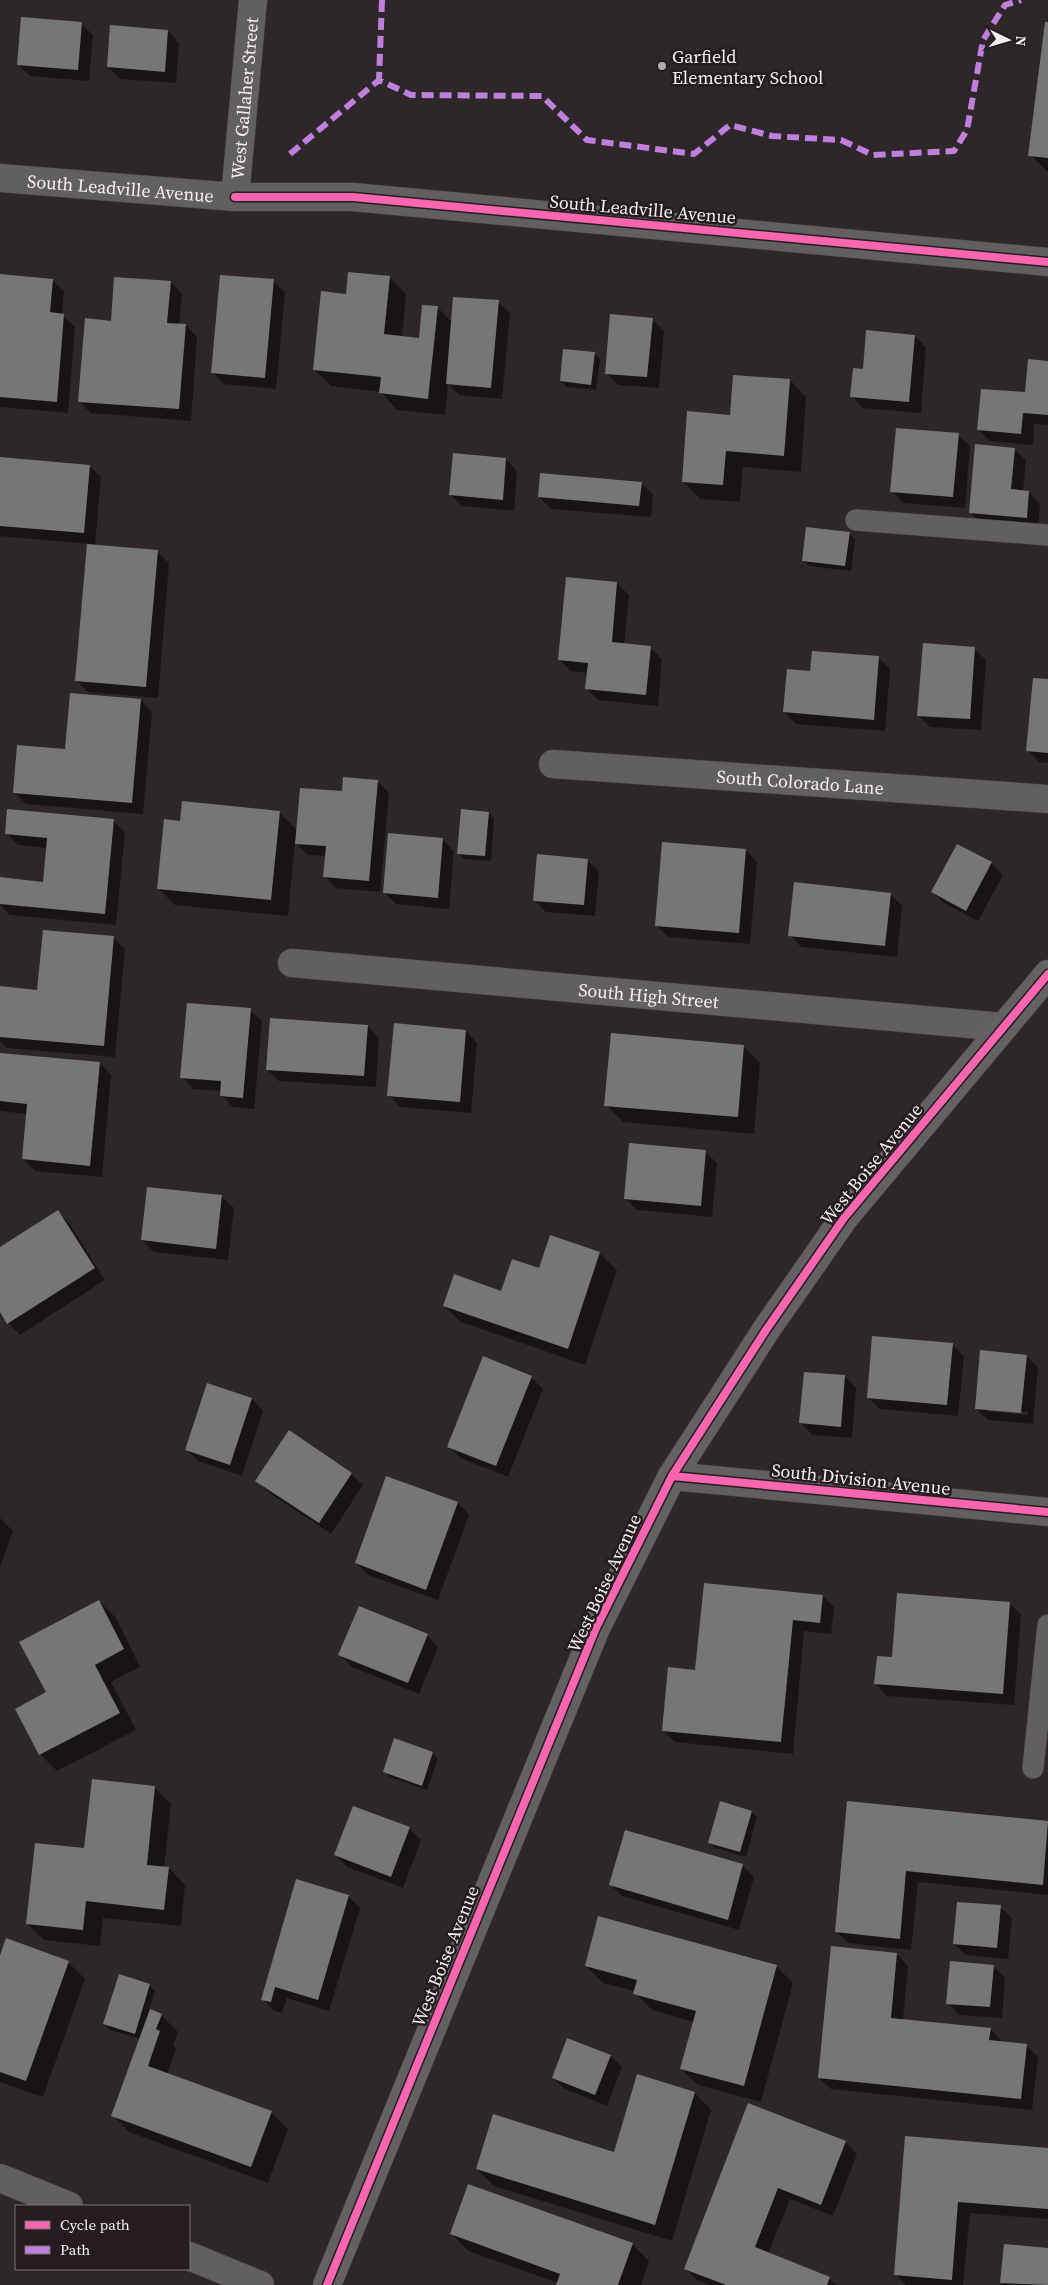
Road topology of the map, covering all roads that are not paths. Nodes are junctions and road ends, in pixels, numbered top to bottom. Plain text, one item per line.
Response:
1 (253, 0) edge
2 (0, 178) edge
3 (235, 198) junction
4 (1048, 262) edge
5 (856, 520) dead end
6 (1048, 535) edge
7 (553, 764) dead end
8 (1048, 799) edge
9 (292, 963) dead end
10 (1048, 974) edge
11 (1003, 1027) junction
12 (672, 1476) junction
13 (1048, 1512) edge
14 (1048, 1625) edge
15 (1033, 1768) dead end
16 (0, 2178) edge
17 (67, 2205) edge
18 (190, 2256) edge
19 (260, 2285) edge
20 (327, 2285) edge

1 - 3 street, West Gallaher Street
2 - 3 street, South Leadville Avenue
3 - 4 street, South Leadville Avenue
5 - 6 lane
7 - 8 street, South Colorado Lane
9 - 11 street, South High Street
10 - 11 street, West Boise Avenue
11 - 12 street, West Boise Avenue
12 - 13 street, South Division Avenue
12 - 20 street, West Boise Avenue
14 - 15 lane
16 - 17 street
18 - 19 street

